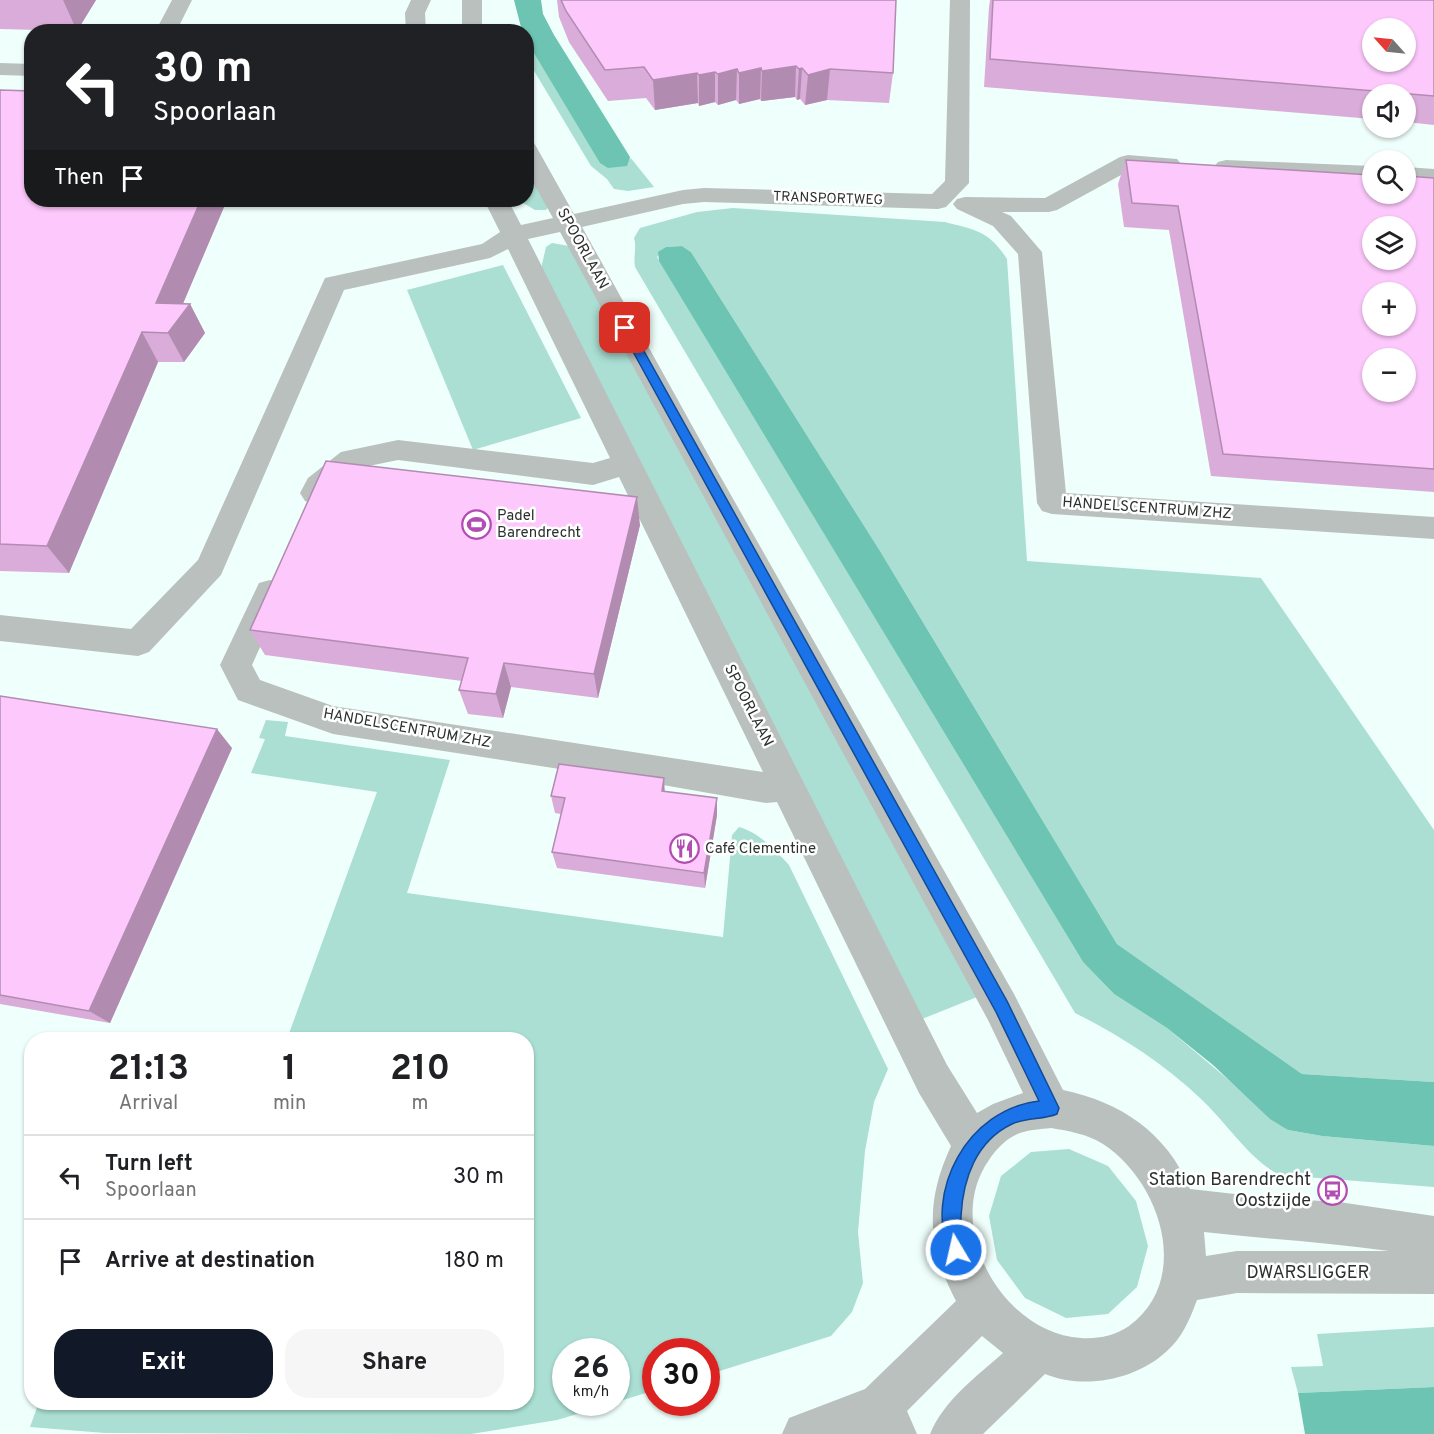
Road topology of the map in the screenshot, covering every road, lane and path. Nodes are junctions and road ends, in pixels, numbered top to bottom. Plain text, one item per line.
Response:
1 (182, 0) edge
2 (421, 0) edge
3 (472, 0) edge
4 (960, 0) edge
5 (169, 24) edge
6 (416, 24) edge
7 (472, 24) edge
8 (0, 69) edge
9 (24, 70) edge
10 (534, 162) edge
11 (1362, 173) edge
12 (1416, 175) edge
13 (1434, 176) edge
14 (951, 203) junction
15 (499, 207) edge
16 (568, 223) junction
17 (513, 235) junction
18 (626, 464) junction
19 (304, 517) edge
20 (1434, 528) edge
21 (280, 570) edge
22 (0, 628) edge
23 (788, 785) junction
24 (1051, 1108) junction
25 (974, 1145) junction
26 (1177, 1208) junction
27 (1434, 1237) edge
28 (1434, 1273) edge
29 (1182, 1281) junction
30 (983, 1305) junction
31 (1039, 1350) junction
32 (887, 1420) edge
33 (805, 1434) edge
34 (953, 1434) edge

1 - 5 street
2 - 6 street
3 - 7 street
4 - 14 street
8 - 9 street
10 - 16 street, SPOORLAAN
11 - 14 street
12 - 13 street
14 - 16 street, TRANSPORTWEG
14 - 20 street, HANDELSCENTRUM ZHZ
15 - 17 street, SPOORLAAN
16 - 17 street, TRANSPORTWEG
16 - 24 street, SPOORLAAN
17 - 18 street, SPOORLAAN
17 - 22 street, TRANSPORTWEG
18 - 19 street
18 - 23 street, SPOORLAAN
21 - 23 street, HANDELSCENTRUM ZHZ
23 - 25 street, SPOORLAAN
24 - 25 street
24 - 26 street
25 - 30 street
26 - 27 street
26 - 29 street
28 - 29 street, DWARSLIGGER
29 - 31 street
30 - 31 street
30 - 32 street
31 - 34 street
32 - 33 street

